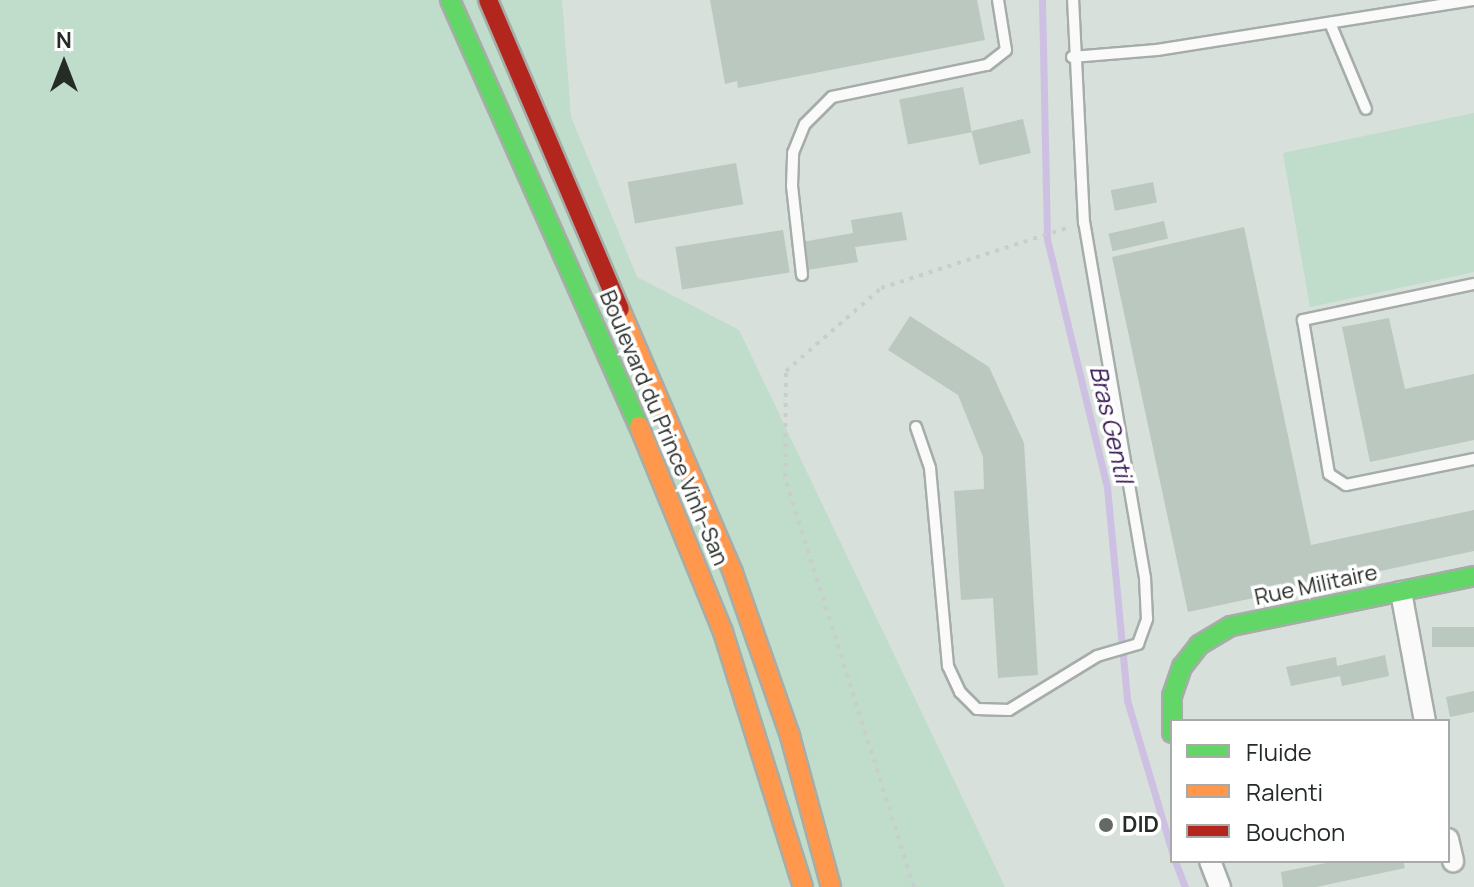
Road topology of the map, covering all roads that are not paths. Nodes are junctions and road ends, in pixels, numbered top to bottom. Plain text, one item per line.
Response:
1 (450, 0) edge
2 (488, 0) edge
3 (998, 0) edge
4 (1073, 0) edge
5 (1474, 0) edge
6 (1330, 23) junction
7 (1072, 57) junction
8 (1366, 109) dead end
9 (802, 275) dead end
10 (1474, 284) edge
11 (916, 427) dead end
12 (1474, 459) edge
13 (1474, 576) edge
14 (1401, 592) junction
15 (1172, 719) edge
16 (1425, 719) edge
17 (1450, 848) edge
18 (1453, 861) dead end
19 (1211, 863) edge
20 (803, 887) edge
21 (831, 887) edge
22 (1220, 887) edge

1 - 20 main road, Boulevard du Prince Vinh-San
2 - 21 main road, Boulevard du Prince Vinh-San
3 - 9 lane
4 - 7 lane
5 - 6 lane
6 - 7 lane
6 - 8 lane
7 - 11 lane
10 - 12 lane
13 - 14 main road, Rue Militaire
14 - 15 main road, Rue Militaire
14 - 16 street
17 - 18 street
19 - 22 street

